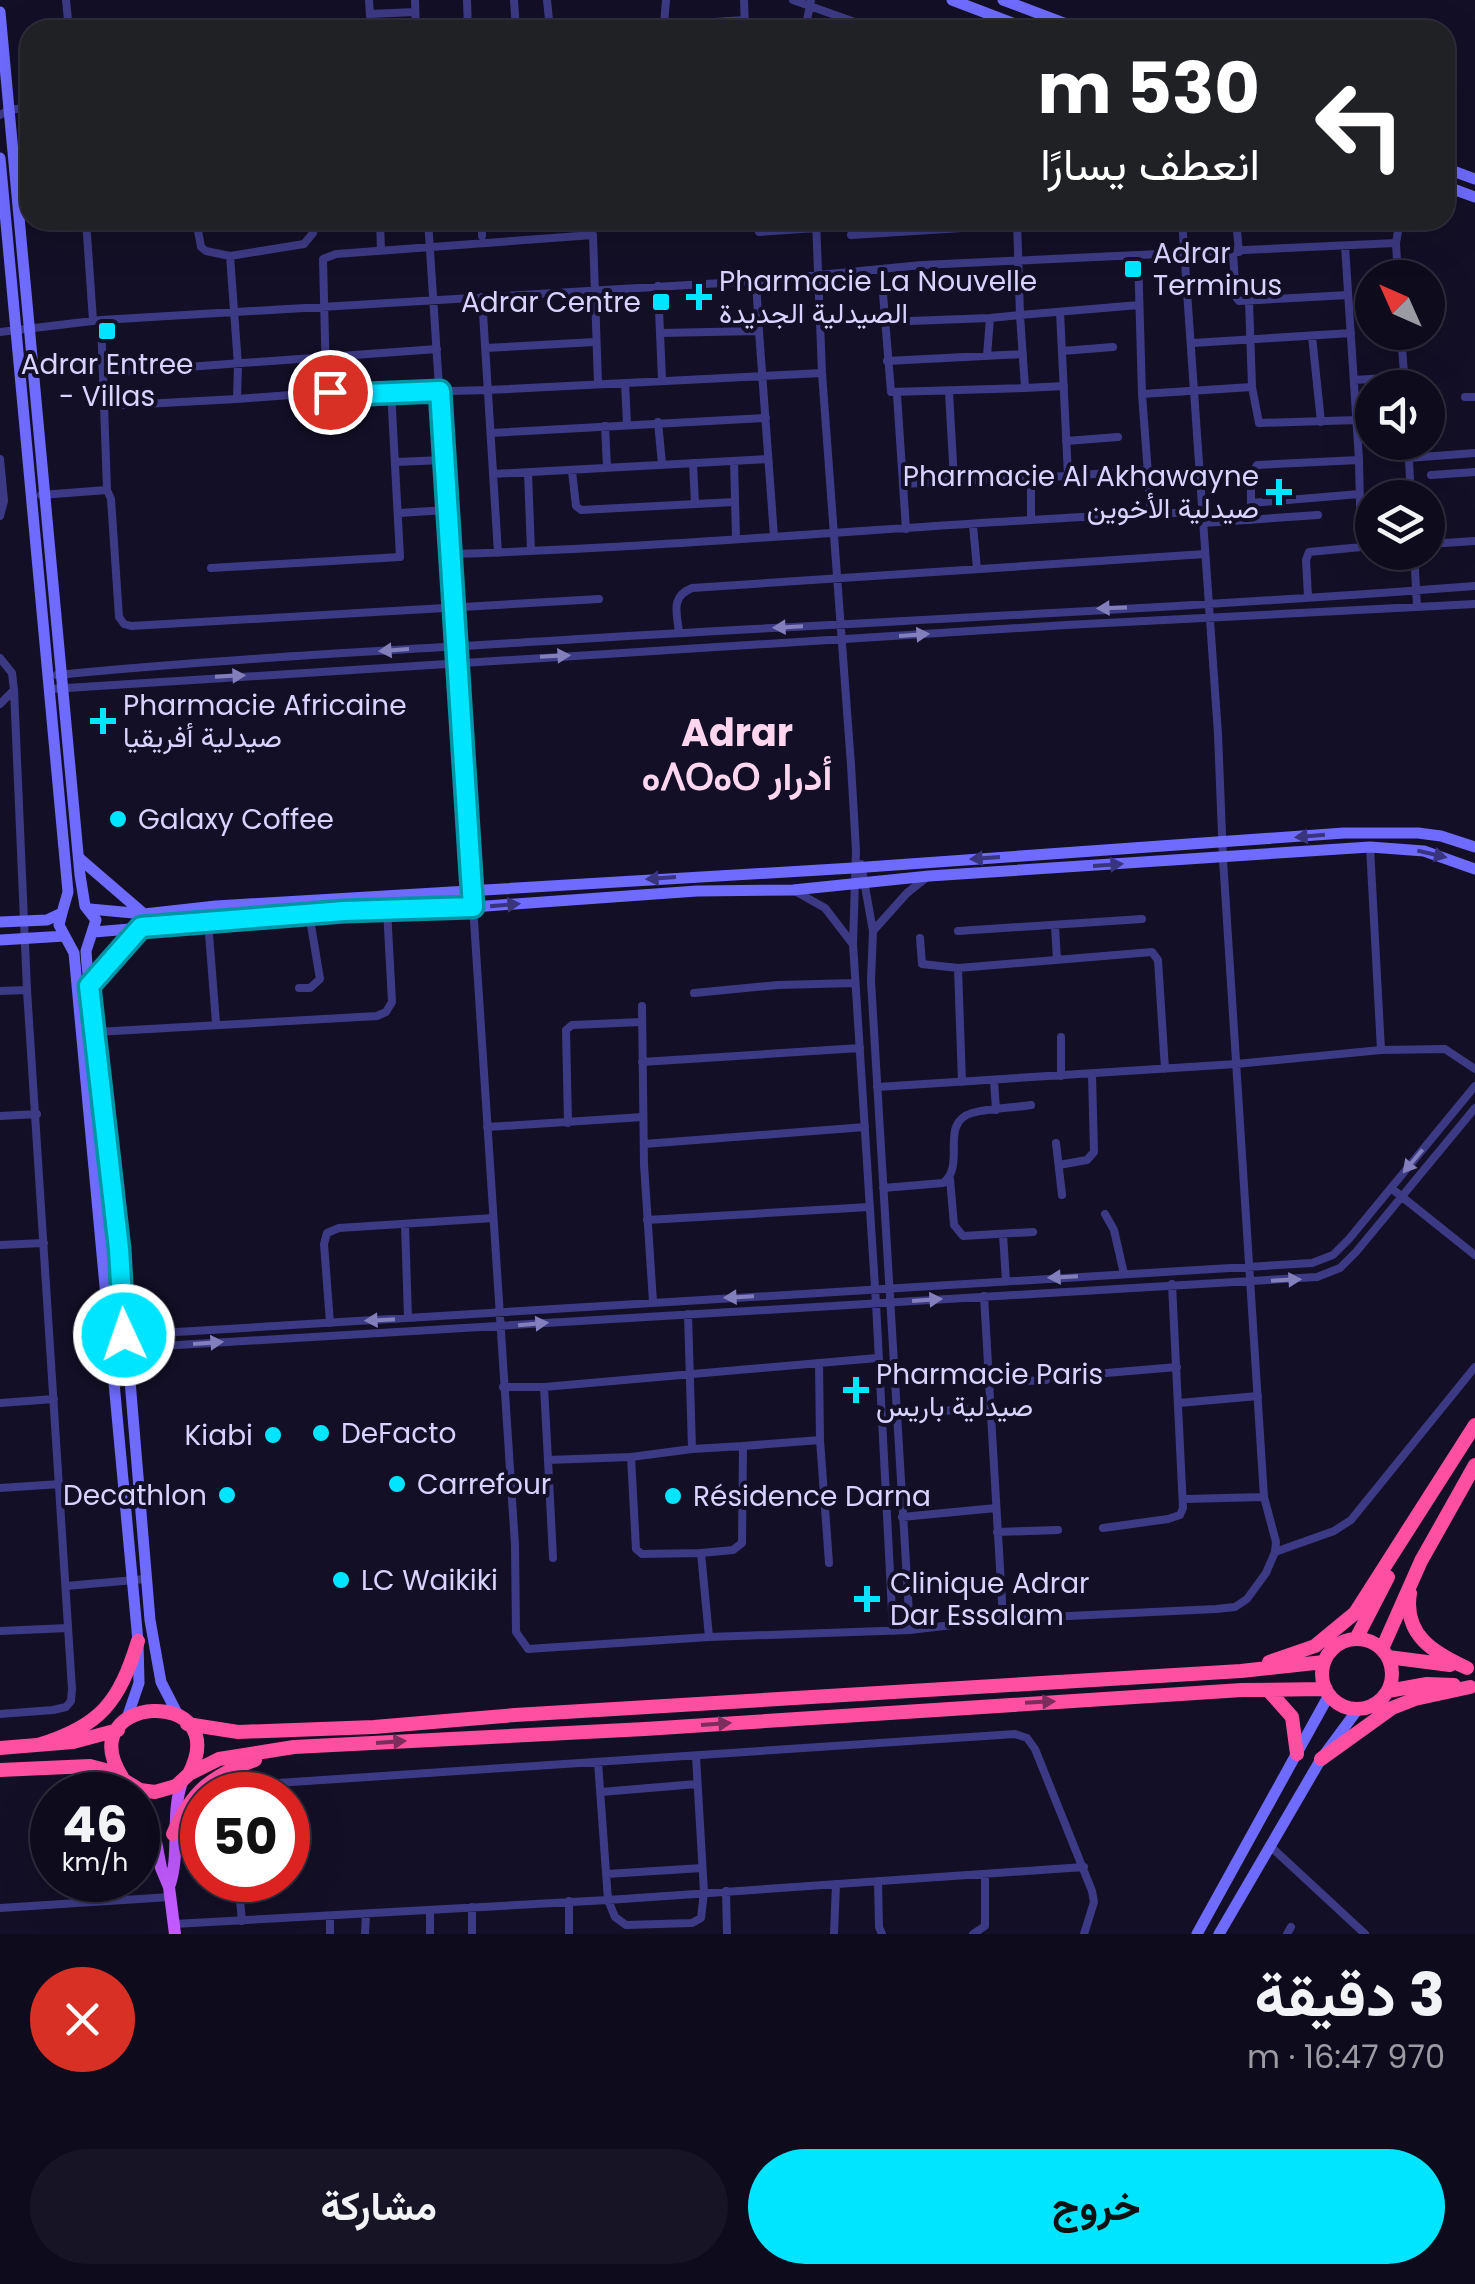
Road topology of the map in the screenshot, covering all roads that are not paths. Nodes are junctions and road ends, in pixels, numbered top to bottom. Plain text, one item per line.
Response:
1 (369, 0) edge
2 (415, 0) edge
3 (793, 0) edge
4 (952, 0) edge
5 (1003, 0) edge
6 (810, 3) edge
7 (0, 12) edge
8 (415, 12) junction
9 (370, 14) junction
10 (370, 20) edge
11 (415, 20) edge
12 (852, 20) edge
13 (1005, 20) edge
14 (1056, 20) edge
15 (4, 112) edge
16 (0, 158) edge
17 (87, 230) edge
18 (197, 230) edge
19 (314, 230) edge
20 (381, 230) edge
21 (429, 230) edge
22 (482, 230) edge
23 (593, 230) edge
24 (816, 230) edge
25 (928, 230) edge
26 (1017, 230) edge
27 (1183, 230) edge
28 (1236, 230) edge
29 (1401, 230) edge
30 (593, 235) junction
31 (482, 236) dead end
32 (851, 236) dead end
33 (1396, 243) junction
34 (1345, 246) junction
35 (430, 248) junction
36 (382, 251) junction
37 (1236, 253) junction
38 (1186, 254) junction
39 (1138, 255) junction
40 (230, 256) junction
41 (1017, 260) junction
42 (1397, 260) edge
43 (881, 268) junction
44 (819, 274) junction
45 (756, 280) junction
46 (658, 286) junction
47 (592, 290) junction
48 (1348, 294) junction
49 (482, 297) junction
50 (434, 300) junction
51 (1248, 300) junction
52 (1139, 305) junction
53 (322, 306) junction
54 (234, 311) junction
55 (1060, 312) junction
56 (1020, 316) junction
57 (990, 318) junction
58 (97, 321) junction
59 (884, 322) junction
60 (22, 328) junction
61 (760, 330) junction
62 (0, 332) edge
63 (1351, 332) junction
64 (660, 334) junction
65 (1312, 336) junction
66 (1250, 340) junction
67 (595, 342) junction
68 (1193, 343) junction
69 (1113, 347) dead end
70 (486, 348) junction
71 (438, 349) junction
72 (1062, 351) junction
73 (1023, 354) junction
74 (988, 356) junction
75 (326, 360) junction
76 (887, 361) junction
77 (238, 365) junction
78 (822, 372) junction
79 (104, 373) junction
80 (762, 374) junction
81 (662, 379) junction
82 (1354, 380) joint
83 (625, 382) junction
84 (598, 384) junction
85 (1064, 386) junction
86 (1252, 387) junction
87 (1025, 388) junction
88 (488, 390) junction
89 (1194, 390) junction
90 (390, 391) junction
91 (440, 391) junction
92 (330, 392) junction
93 (950, 392) junction
94 (1355, 393) edge
95 (1142, 394) junction
96 (897, 395) junction
97 (237, 399) junction
98 (106, 406) junction
99 (766, 418) junction
100 (1355, 420) edge
101 (658, 422) junction
102 (1321, 422) junction
103 (627, 424) junction
104 (605, 426) junction
105 (490, 434) junction
106 (1118, 437) dead end
107 (1066, 441) junction
108 (1475, 453) edge
109 (1461, 454) junction
110 (1445, 455) edge
111 (0, 459) edge
112 (768, 459) junction
113 (444, 460) junction
114 (1360, 460) joint
115 (734, 461) junction
116 (396, 462) junction
117 (692, 463) junction
118 (662, 464) junction
119 (606, 468) junction
120 (1148, 470) junction
121 (572, 471) junction
122 (1462, 472) junction
123 (1475, 472) edge
124 (528, 473) junction
125 (493, 474) junction
126 (1431, 475) dead end
127 (1068, 476) junction
128 (1, 477) edge
129 (1031, 479) junction
130 (1359, 480) edge
131 (954, 481) junction
132 (903, 484) junction
133 (106, 490) junction
134 (1355, 494) edge
135 (38, 495) junction
136 (734, 502) junction
137 (1251, 503) junction
138 (695, 504) junction
139 (448, 510) junction
140 (399, 512) junction
141 (1202, 512) junction
142 (1150, 514) junction
143 (1318, 515) dead end
144 (0, 516) edge
145 (1031, 520) junction
146 (1251, 520) junction
147 (1203, 523) junction
148 (974, 525) junction
149 (906, 529) junction
150 (836, 533) junction
151 (774, 536) junction
152 (736, 538) junction
153 (1475, 541) edge
154 (1445, 543) edge
155 (1355, 547) edge
156 (532, 551) junction
157 (498, 553) junction
158 (450, 554) junction
159 (1205, 554) junction
160 (211, 568) dead end
161 (977, 568) junction
162 (1415, 570) edge
163 (839, 578) junction
164 (1475, 586) edge
165 (1416, 590) junction
166 (1308, 596) junction
167 (599, 599) dead end
168 (1210, 604) junction
169 (1475, 604) edge
170 (454, 605) junction
171 (1417, 606) junction
172 (1210, 618) junction
173 (842, 624) junction
174 (679, 632) junction
175 (842, 640) junction
176 (457, 646) junction
177 (0, 658) edge
178 (458, 662) junction
179 (57, 682) junction
180 (14, 690) junction
181 (0, 704) edge
182 (1368, 832) junction
183 (1222, 844) junction
184 (1370, 847) junction
185 (1475, 847) edge
186 (79, 858) junction
187 (1223, 859) junction
188 (857, 868) junction
189 (1475, 868) edge
190 (929, 876) junction
191 (858, 883) junction
192 (792, 890) junction
193 (472, 893) junction
194 (473, 907) junction
195 (88, 908) junction
196 (387, 910) junction
197 (63, 911) junction
198 (310, 913) junction
199 (1142, 919) dead end
200 (26, 920) junction
201 (142, 920) junction
202 (208, 921) junction
203 (0, 922) edge
204 (1055, 926) junction
205 (873, 931) junction
206 (958, 931) dead end
207 (91, 934) junction
208 (66, 937) junction
209 (27, 938) junction
210 (920, 938) dead end
211 (0, 940) edge
212 (853, 944) junction
213 (1057, 960) junction
214 (958, 968) junction
215 (855, 984) junction
216 (89, 986) junction
217 (299, 988) dead end
218 (28, 990) junction
219 (0, 991) edge
220 (694, 994) dead end
221 (642, 1006) dead end
222 (641, 1022) junction
223 (216, 1023) junction
224 (96, 1032) junction
225 (1061, 1037) dead end
226 (860, 1048) junction
227 (1381, 1050) junction
228 (642, 1062) junction
229 (1236, 1064) junction
230 (1164, 1069) junction
231 (1475, 1069) edge
232 (1092, 1074) junction
233 (1061, 1076) junction
234 (994, 1080) junction
235 (962, 1082) junction
236 (1475, 1086) edge
237 (877, 1087) junction
238 (1030, 1105) dead end
239 (1475, 1108) edge
240 (996, 1110) junction
241 (37, 1114) junction
242 (0, 1116) edge
243 (643, 1117) junction
244 (568, 1123) junction
245 (486, 1127) junction
246 (865, 1127) junction
247 (1056, 1143) dead end
248 (644, 1144) junction
249 (1060, 1165) junction
250 (950, 1179) junction
251 (883, 1188) junction
252 (1391, 1188) junction
253 (1062, 1195) dead end
254 (1402, 1196) junction
255 (869, 1207) junction
256 (1105, 1214) dead end
257 (493, 1218) junction
258 (648, 1220) junction
259 (405, 1224) junction
260 (1358, 1228) junction
261 (1033, 1232) dead end
262 (1003, 1234) junction
263 (1368, 1237) junction
264 (44, 1243) junction
265 (0, 1245) edge
266 (1475, 1255) edge
267 (1250, 1268) junction
268 (1124, 1274) junction
269 (1006, 1280) junction
270 (1250, 1282) junction
271 (1172, 1284) junction
272 (876, 1290) junction
273 (889, 1290) junction
274 (984, 1296) junction
275 (653, 1302) junction
276 (890, 1302) junction
277 (876, 1303) junction
278 (498, 1311) junction
279 (688, 1314) junction
280 (408, 1318) junction
281 (330, 1323) junction
282 (498, 1326) junction
283 (110, 1342) junction
284 (125, 1342) junction
285 (877, 1358) junction
286 (819, 1364) junction
287 (1475, 1366) edge
288 (1177, 1367) junction
289 (689, 1372) junction
290 (1094, 1374) dead end
291 (1046, 1380) dead end
292 (988, 1383) junction
293 (503, 1387) junction
294 (544, 1387) junction
295 (1258, 1396) junction
296 (54, 1400) junction
297 (0, 1403) edge
298 (1179, 1404) junction
299 (989, 1407) junction
300 (895, 1415) junction
301 (1475, 1425) edge
302 (820, 1440) junction
303 (743, 1446) junction
304 (692, 1449) junction
305 (631, 1456) junction
306 (548, 1460) junction
307 (1475, 1465) edge
308 (60, 1484) junction
309 (0, 1488) edge
310 (1264, 1497) junction
311 (1185, 1500) junction
312 (996, 1508) junction
313 (902, 1517) junction
314 (1103, 1528) dead end
315 (1058, 1530) dead end
316 (998, 1532) junction
317 (1398, 1550) junction
318 (1274, 1552) junction
319 (702, 1554) junction
320 (553, 1558) dead end
321 (829, 1562) dead end
322 (146, 1579) junction
323 (132, 1582) junction
324 (1411, 1583) junction
325 (66, 1586) junction
326 (1003, 1619) junction
327 (68, 1628) junction
328 (910, 1630) junction
329 (0, 1631) edge
330 (893, 1631) junction
331 (709, 1637) junction
332 (1356, 1639) junction
333 (138, 1641) junction
334 (1385, 1653) junction
335 (1324, 1662) junction
336 (1471, 1668) edge
337 (1242, 1671) junction
338 (1473, 1688) edge
339 (1267, 1690) junction
340 (1388, 1691) junction
341 (1328, 1692) junction
342 (1358, 1709) junction
343 (0, 1714) edge
344 (183, 1719) junction
345 (123, 1724) junction
346 (38, 1745) junction
347 (0, 1748) edge
348 (294, 1748) junction
349 (1296, 1754) junction
350 (696, 1756) junction
351 (1321, 1759) junction
352 (598, 1762) junction
353 (0, 1770) edge
354 (108, 1772) edge
355 (122, 1772) edge
356 (188, 1772) edge
357 (197, 1772) edge
358 (310, 1781) edge
359 (697, 1784) junction
360 (180, 1792) edge
361 (601, 1792) junction
362 (174, 1834) junction
363 (1269, 1844) junction
364 (160, 1863) edge
365 (1084, 1867) junction
366 (702, 1868) junction
367 (607, 1874) junction
368 (985, 1874) junction
369 (878, 1881) junction
370 (836, 1884) junction
371 (726, 1891) junction
372 (170, 1892) junction
373 (704, 1892) junction
374 (608, 1900) junction
375 (570, 1901) junction
376 (240, 1902) edge
377 (472, 1907) junction
378 (0, 1908) edge
379 (430, 1910) junction
380 (366, 1914) junction
381 (330, 1916) junction
382 (264, 1920) junction
383 (242, 1921) junction
384 (1354, 1924) junction
385 (175, 1929) edge
386 (265, 1934) edge
387 (330, 1934) edge
388 (365, 1934) edge
389 (430, 1934) edge
390 (472, 1934) edge
391 (569, 1934) edge
392 (726, 1934) edge
393 (834, 1934) edge
394 (882, 1934) edge
395 (973, 1934) edge
396 (1084, 1934) edge
397 (1197, 1934) edge
398 (1220, 1934) edge
399 (1348, 1934) edge
400 (1366, 1934) edge

1 - 9 street
2 - 8 street
3 - 6 street
4 - 13 street
5 - 14 street
6 - 12 street
7 - 15 street
8 - 9 street
8 - 11 street
9 - 10 street
15 - 60 street
16 - 60 street
17 - 58 street
18 - 40 street
19 - 40 street
20 - 36 street
21 - 35 street
22 - 31 street
23 - 30 street
24 - 44 street
25 - 32 street
26 - 41 street
27 - 38 street
28 - 37 street
29 - 33 street
30 - 35 street
30 - 47 street
33 - 34 street
33 - 42 street
34 - 37 street
34 - 48 street
35 - 36 street
35 - 50 street
36 - 53 street
37 - 38 street
37 - 51 street
38 - 39 street
38 - 68 street
39 - 41 street
39 - 52 street
40 - 54 street
41 - 43 street
41 - 56 street
43 - 44 street
43 - 59 street
44 - 45 street
44 - 78 street
45 - 46 street
45 - 61 street
46 - 47 street
46 - 64 street
47 - 49 street
47 - 67 street
48 - 51 street
48 - 63 street
49 - 50 street
49 - 70 street
50 - 53 street
50 - 71 street
51 - 66 street
52 - 55 street
52 - 95 street
53 - 54 street
53 - 75 street
54 - 58 street
54 - 77 street
55 - 56 street
55 - 72 street
56 - 57 street
56 - 73 street
57 - 59 street
57 - 74 street
58 - 60 street
58 - 79 street
59 - 76 street
60 - 62 street
60 - 135 street
61 - 64 street
61 - 80 street
63 - 65 street
63 - 82 street
64 - 81 street
65 - 66 street
65 - 102 street
66 - 68 street
66 - 86 street
67 - 70 street
67 - 84 street
68 - 89 street
69 - 72 street
70 - 88 street
71 - 75 street
71 - 91 street
72 - 85 street
73 - 74 street
73 - 87 street
74 - 76 street
75 - 77 street
75 - 92 street
76 - 96 street
77 - 79 street
77 - 97 street
78 - 80 street
78 - 150 street
79 - 98 street
80 - 81 street
80 - 99 street
81 - 83 street
82 - 94 street
83 - 84 street
83 - 103 street
84 - 88 street
85 - 87 street
85 - 107 street
86 - 89 street
86 - 102 street
87 - 93 street
88 - 91 street
88 - 105 street
89 - 95 street
89 - 141 street
90 - 91 street
90 - 92 street
90 - 116 street
91 - 113 street
92 - 97 street
93 - 96 street
93 - 131 street
95 - 120 street
96 - 132 street
97 - 98 street
98 - 133 street
99 - 101 street
99 - 112 street
100 - 102 street
101 - 103 street
101 - 118 street
103 - 104 street
104 - 105 street
104 - 119 street
105 - 125 street
106 - 107 street
107 - 127 street
108 - 109 street
109 - 110 street
109 - 122 street
111 - 128 street
112 - 115 street
112 - 151 street
113 - 116 street
113 - 139 street
114 - 130 street
114 - 137 street
115 - 117 street
115 - 136 street
116 - 140 street
117 - 118 street
117 - 138 street
118 - 119 street
119 - 121 street
120 - 127 street
120 - 142 street
121 - 124 street
121 - 138 street
122 - 123 street
122 - 126 street
124 - 125 street
124 - 156 street
125 - 157 street
127 - 129 street
128 - 144 street
129 - 131 street
129 - 145 street
131 - 132 street
132 - 149 street
133 - 135 street
133 - 170 street
134 - 137 street
135 - 179 street
136 - 138 street
136 - 152 street
137 - 146 street
139 - 140 street
139 - 158 street
140 - 160 street
141 - 142 street
141 - 147 street
142 - 145 street
143 - 146 street
145 - 148 street
146 - 147 street
147 - 159 street
148 - 149 street
148 - 161 street
149 - 150 street
150 - 151 street
150 - 163 street
151 - 152 street
152 - 156 street
153 - 154 street
155 - 166 street
156 - 157 street
157 - 158 street
158 - 170 street
159 - 161 street
159 - 168 street
161 - 163 street
162 - 165 street
163 - 173 street
163 - 174 street
164 - 165 street
165 - 166 street
165 - 171 street
166 - 168 street
167 - 170 street
168 - 172 street
168 -> 173 street
169 - 171 street
170 - 176 street
171 - 172 street
175 -> 172 street
172 - 183 street
173 -> 174 street
173 - 175 street
174 - 176 street
178 -> 175 street
175 - 188 street
176 - 178 street
176 -> 179 street
177 - 180 street
179 -> 178 street
178 - 193 street
179 - 186 street
179 - 197 street
180 - 181 street
180 - 200 street
182 -> 183 street
182 - 184 street
182 - 185 street
183 - 187 street
183 -> 188 street
184 - 187 street
184 -> 189 street
184 - 227 street
186 - 195 street
186 - 201 street
190 -> 187 street
187 - 229 street
188 - 191 street
188 -> 193 street
190 - 191 street
190 - 205 street
191 - 192 street
191 - 205 street
191 - 212 street
194 -> 192 street
192 - 212 street
193 - 194 street
193 - 201 street
194 - 196 street
194 - 245 street
195 - 197 street
195 - 201 street
195 - 207 street
196 - 198 street
196 - 223 street
197 - 200 street
197 - 208 street
198 - 202 street
198 - 217 street
199 - 204 street
200 - 203 street
200 - 209 street
201 - 202 street
201 - 207 street
201 - 216 street
202 - 223 street
204 - 206 street
204 - 213 street
205 - 237 street
207 - 208 street
207 - 216 street
208 - 209 street
208 - 283 street
209 - 211 street
209 - 218 street
210 - 214 street
212 - 215 street
213 - 214 street
213 - 230 street
214 - 235 street
215 - 220 street
215 - 226 street
216 - 224 street
218 - 219 street
218 - 241 street
221 - 222 street
222 - 228 street
222 - 244 street
223 - 224 street
224 - 284 street
225 - 233 street
226 - 228 street
226 - 246 street
227 - 229 street
227 - 231 street
228 - 243 street
229 - 230 street
229 - 267 street
230 - 232 street
232 - 233 street
232 - 249 street
233 - 234 street
234 - 235 street
234 - 240 street
235 - 237 street
236 -> 252 street
237 - 251 street
238 - 240 street
239 - 254 street
240 - 250 street
241 - 242 street
241 - 264 street
243 - 244 street
243 - 248 street
244 - 245 street
245 - 257 street
246 - 248 street
246 - 255 street
247 - 249 street
248 - 258 street
249 - 253 street
250 - 251 street
250 - 262 street
251 - 273 street
252 - 254 street
252 - 260 street
254 - 263 street
254 - 266 street
255 - 258 street
255 - 272 street
256 - 268 street
257 - 259 street
257 - 278 street
258 - 275 street
259 - 280 street
259 - 281 street
260 - 263 street
260 - 267 street
261 - 262 street
262 - 269 street
270 -> 263 street
264 - 265 street
264 - 296 street
267 - 268 street
267 - 270 street
268 -> 269 street
269 - 273 street
270 - 271 street
270 - 295 street
271 - 274 street
271 - 288 street
272 - 273 street
272 -> 275 street
272 - 277 street
273 - 276 street
276 -> 274 street
274 - 292 street
275 - 278 street
276 - 277 street
276 - 300 street
277 - 279 street
277 - 285 street
278 - 280 street
278 - 282 street
282 -> 279 street
279 - 289 street
280 -> 281 street
281 - 284 street
284 -> 282 street
282 - 293 street
283 - 284 street
283 - 323 street
284 - 322 street
285 - 286 street
285 - 330 street
286 - 289 street
286 - 302 street
287 - 318 street
288 - 290 street
288 - 298 street
289 - 294 street
289 - 304 street
291 - 292 street
292 - 299 street
293 - 294 street
293 - 331 street
294 - 306 street
295 - 298 street
295 - 310 street
296 - 297 street
296 - 308 street
298 - 311 street
299 - 300 street
299 - 312 street
300 - 313 street
301 - 317 highway
302 - 303 street
302 - 321 street
303 - 304 street
303 - 319 street
304 - 305 street
305 - 306 street
305 - 319 street
306 - 320 street
307 - 324 highway
308 - 309 street
308 - 325 street
310 - 311 street
310 - 318 street
311 - 314 street
312 - 313 street
312 - 316 street
313 - 328 street
315 - 316 street
316 - 326 street
317 - 332 highway
317 - 337 highway
318 - 326 street
319 - 331 street
322 - 323 street
322 - 344 street
323 - 325 street
323 - 333 street
324 - 334 highway
324 - 336 highway
325 - 327 street
326 - 328 street
327 - 329 street
327 - 343 street
328 - 330 street
330 - 331 street
332 - 334 highway
332 - 335 highway
333 - 345 street
333 - 346 highway
334 - 336 highway
334 - 340 highway
335 - 337 highway
335 - 341 highway
337 - 344 highway
338 - 340 highway
338 - 351 highway
339 - 341 highway
348 -> 339 highway
339 - 349 highway
340 - 342 highway
341 - 342 highway
341 - 349 street
342 - 351 street
344 - 345 highway
344 - 356 highway
345 - 346 highway
345 - 355 highway
346 - 347 highway
348 - 357 highway
348 - 362 highway
349 - 397 street
350 - 352 street
350 - 359 street
350 - 365 street
351 - 363 street
352 - 358 street
352 - 361 street
353 - 354 highway
359 - 361 street
359 - 366 street
360 - 362 main road
361 - 367 street
362 - 372 main road
363 - 384 street
363 - 398 street
364 - 372 main road
365 - 368 street
365 - 396 street
366 - 367 street
366 - 373 street
367 - 374 street
368 - 369 street
368 - 395 street
369 - 370 street
369 - 394 street
370 - 371 street
370 - 393 street
371 - 373 street
371 - 392 street
372 - 378 street
372 - 385 main road
373 - 374 street
373 - 374 street
374 - 375 street
375 - 377 street
375 - 391 street
376 - 383 street
377 - 379 street
377 - 390 street
379 - 380 street
379 - 389 street
380 - 381 street
380 - 388 street
381 - 382 street
381 - 387 street
382 - 383 street
382 - 386 street
383 - 385 street
384 - 399 street
384 - 400 street

